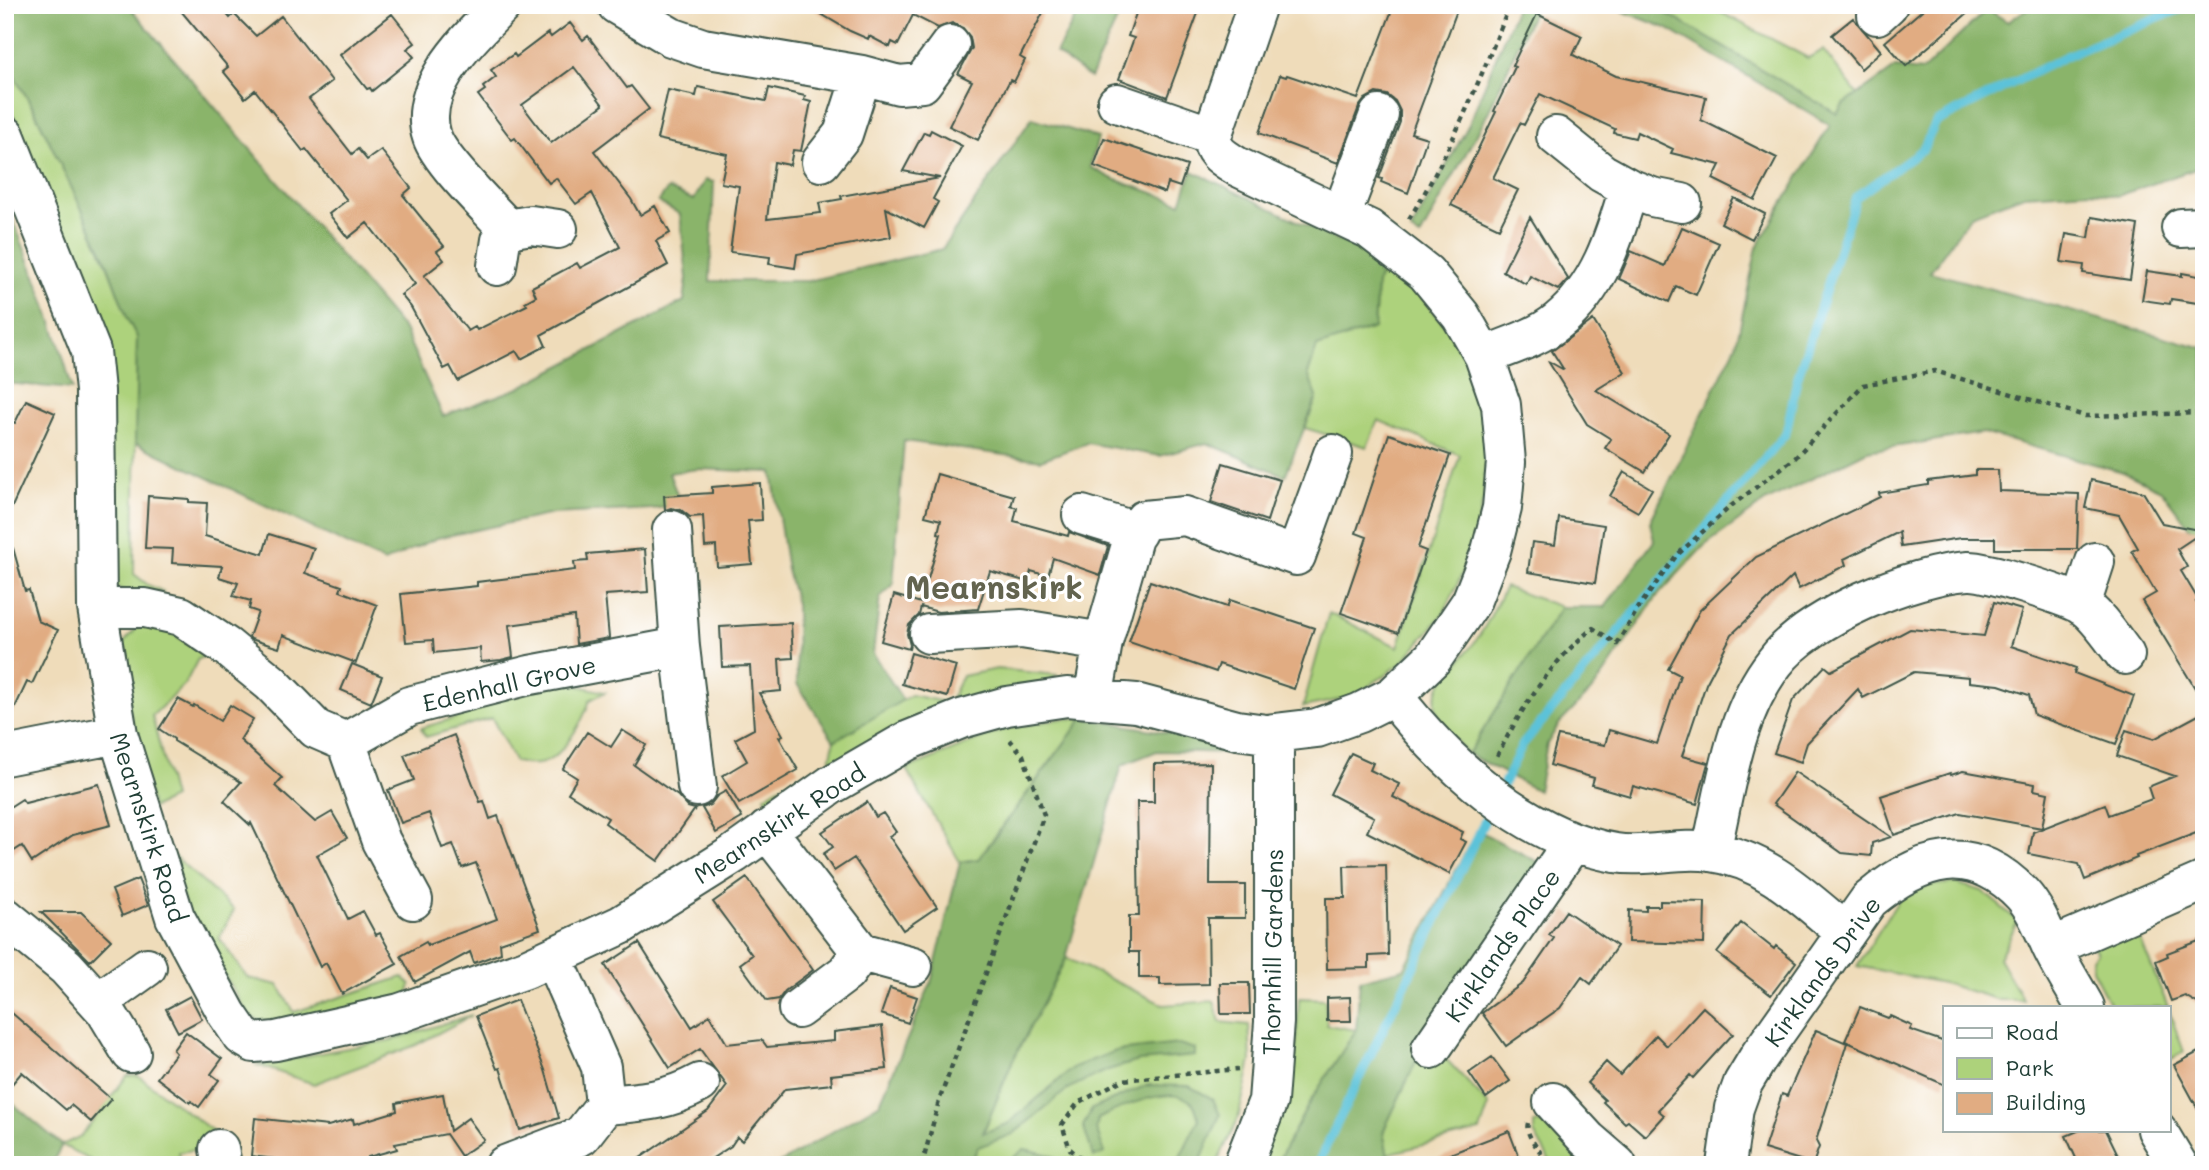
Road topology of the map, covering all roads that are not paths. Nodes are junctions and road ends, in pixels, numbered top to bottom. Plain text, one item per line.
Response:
1 (502, 5) edge
2 (617, 5) edge
3 (1257, 5) edge
4 (950, 45) dead end
5 (862, 75) junction
6 (1117, 103) dead end
7 (1379, 115) dead end
8 (5, 135) edge
9 (1212, 136) junction
10 (1556, 136) dead end
11 (821, 162) dead end
12 (13, 176) edge
13 (1629, 188) junction
14 (1682, 202) dead end
15 (1341, 216) junction
16 (508, 229) junction
17 (558, 229) dead end
18 (497, 265) dead end
19 (1484, 356) junction
20 (1333, 454) dead end
21 (1082, 515) dead end
22 (672, 530) dead end
23 (1137, 532) junction
24 (2095, 562) dead end
25 (2081, 605) junction
26 (97, 608) junction
27 (929, 634) dead end
28 (1103, 642) junction
29 (680, 647) junction
30 (2125, 656) dead end
31 (1393, 696) junction
32 (1093, 699) junction
33 (1274, 733) junction
34 (118, 734) junction
35 (346, 742) junction
36 (5, 756) edge
37 (697, 787) dead end
38 (767, 830) junction
39 (1573, 842) junction
40 (1711, 852) junction
41 (2204, 881) edge
42 (413, 900) dead end
43 (5, 917) edge
44 (1846, 933) junction
45 (2052, 947) junction
46 (861, 952) junction
47 (553, 957) junction
48 (913, 966) dead end
49 (147, 967) dead end
50 (98, 1002) junction
51 (2084, 1006) edge
52 (798, 1009) dead end
53 (1431, 1049) dead end
54 (131, 1053) dead end
55 (700, 1083) dead end
56 (1553, 1102) dead end
57 (605, 1105) junction
58 (2158, 1132) edge
59 (505, 1165) edge
60 (1243, 1165) edge
61 (1617, 1165) edge
62 (1726, 1165) edge
63 (2178, 1165) edge

1 - 16 street
2 - 5 street
3 - 9 street
4 - 5 street
5 - 11 street
6 - 9 street
7 - 15 street
8 - 12 street, Mearnskirk Road
9 - 15 street, Mearnskirk Road
10 - 13 street
12 - 26 street, Mearnskirk Road
13 - 14 street
13 - 19 street
15 - 19 street, Mearnskirk Road
16 - 17 street
16 - 18 street
19 - 31 street, Mearnskirk Road
20 - 23 street
21 - 23 street
22 - 29 street
23 - 28 street
24 - 25 street
25 - 30 street
25 - 40 street
26 - 34 street, Mearnskirk Road
26 - 35 street
27 - 28 street
28 - 32 street
29 - 35 street, Edenhall Grove
29 - 37 street
31 - 33 street, Mearnskirk Road
31 - 39 street
32 - 33 street, Mearnskirk Road
32 - 38 street, Mearnskirk Road
33 - 60 street, Thornhill Gardens
34 - 36 street
34 - 47 street, Mearnskirk Road
35 - 42 street
38 - 46 street
38 - 47 street, Mearnskirk Road
39 - 40 street
39 - 53 street, Kirklands Place
40 - 44 street
41 - 45 street
43 - 50 street
44 - 45 street, Kirklands Drive
44 - 62 street, Kirklands Drive
45 - 51 street, Kirklands Drive
46 - 48 street
46 - 52 street
47 - 57 street
49 - 50 street
50 - 54 street
55 - 57 street
56 - 61 street
57 - 59 street
58 - 63 street

